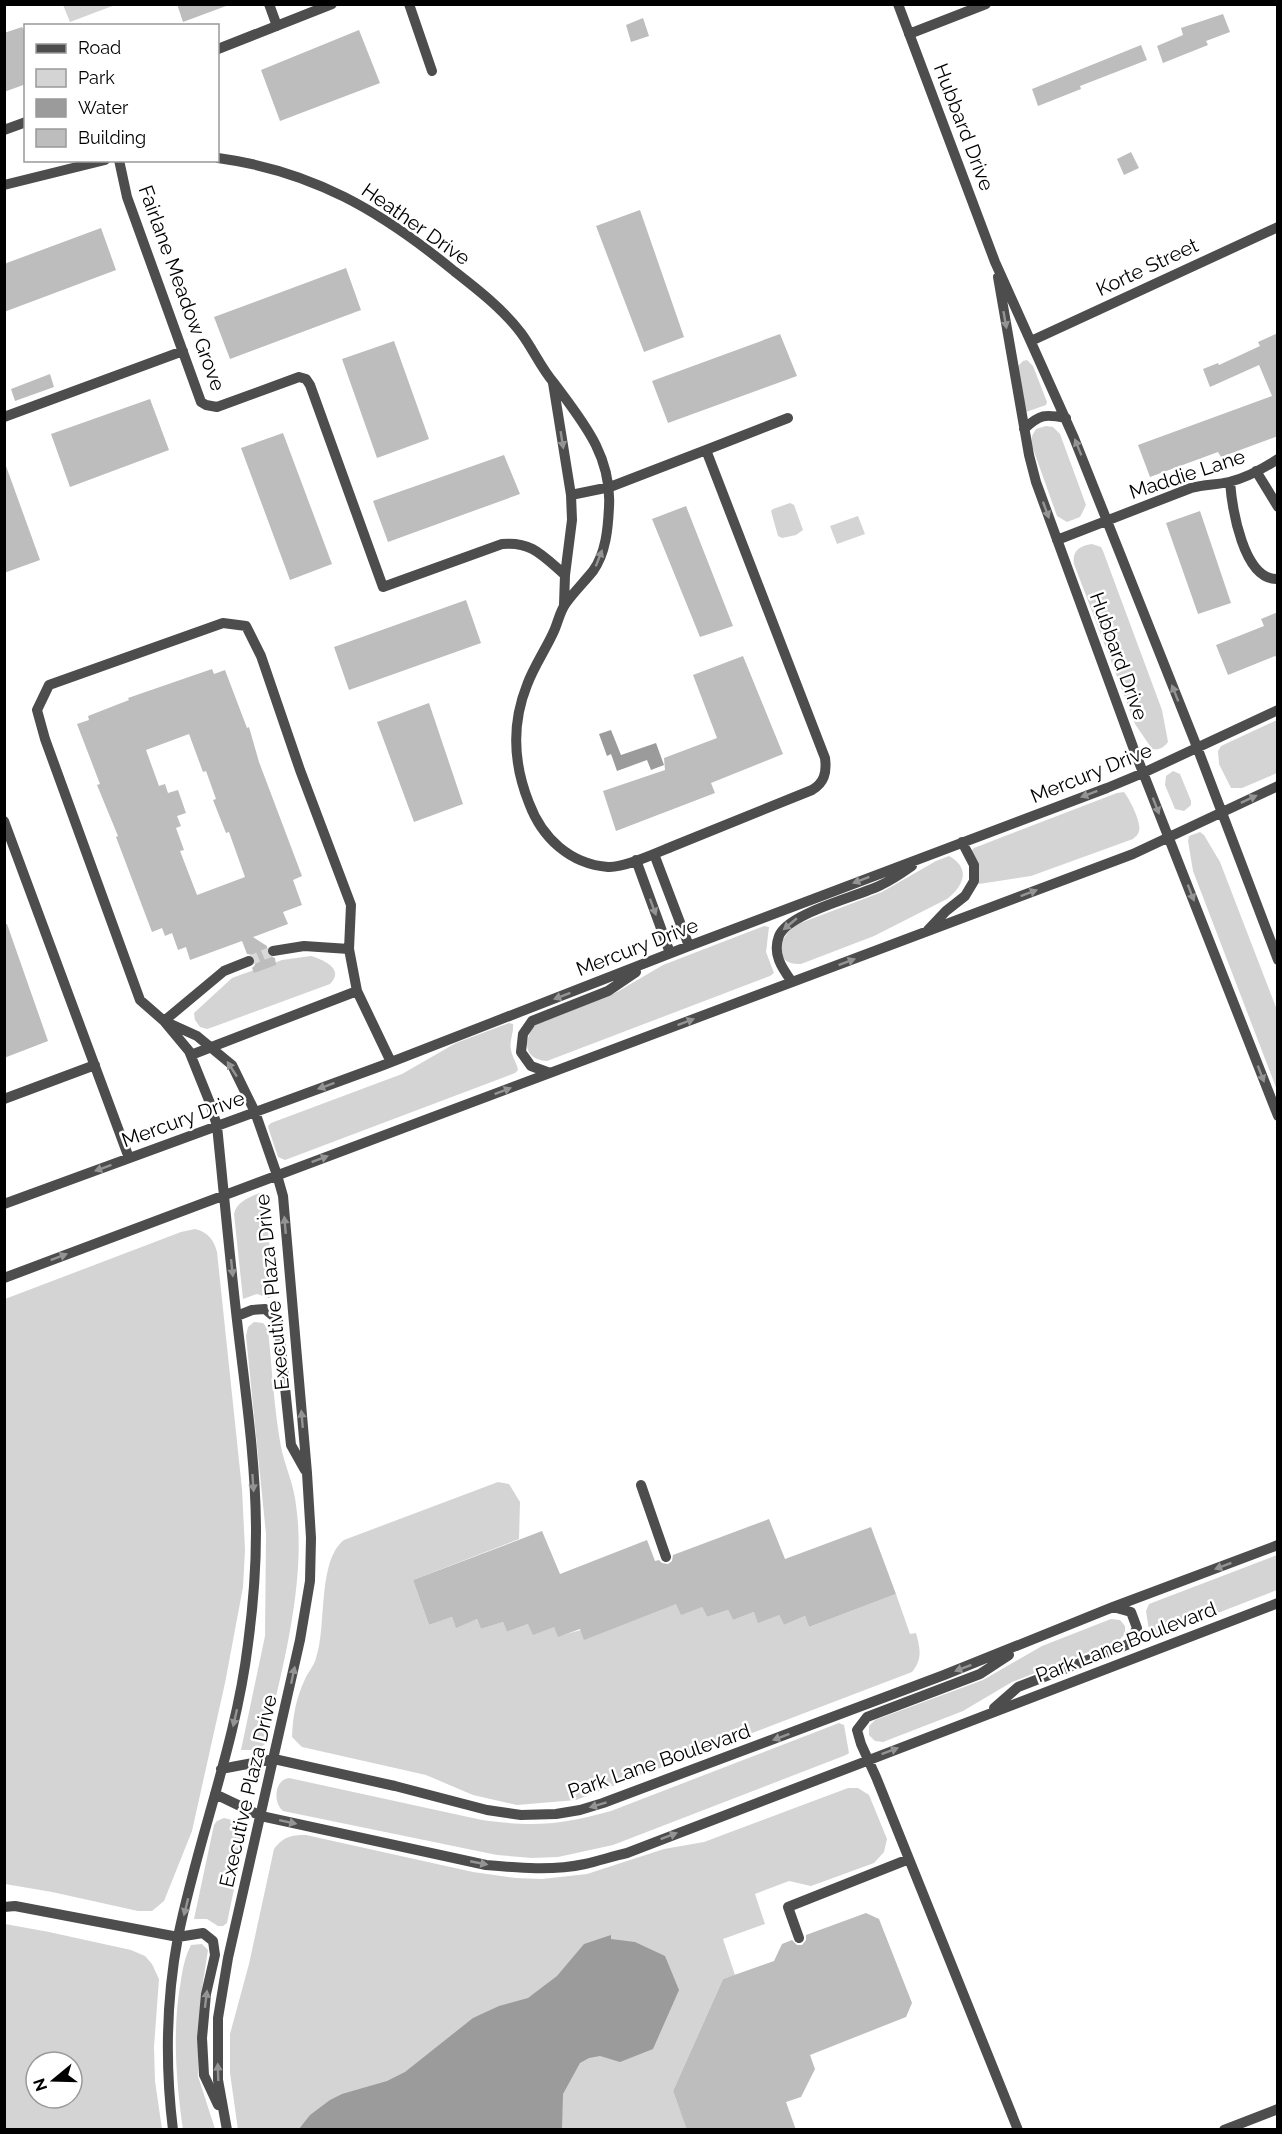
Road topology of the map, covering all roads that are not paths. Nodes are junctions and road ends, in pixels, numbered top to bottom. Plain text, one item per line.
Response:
1 (269, 4) edge
2 (332, 4) edge
3 (409, 4) edge
4 (898, 4) edge
5 (987, 4) edge
6 (277, 26) junction
7 (909, 34) junction
8 (219, 49) edge
9 (432, 71) dead end
10 (24, 123) edge
11 (4, 130) edge
12 (219, 158) edge
13 (97, 162) edge
14 (119, 162) edge
15 (4, 185) edge
16 (1278, 227) edge
17 (995, 262) junction
18 (1031, 341) junction
19 (183, 351) junction
20 (553, 382) junction
21 (4, 417) edge
22 (1066, 417) junction
23 (788, 418) dead end
24 (1024, 429) junction
25 (705, 450) junction
26 (1278, 459) edge
27 (1256, 471) junction
28 (1230, 482) junction
29 (610, 488) junction
30 (571, 495) junction
31 (1278, 507) edge
32 (1107, 521) junction
33 (1057, 540) junction
34 (565, 574) junction
35 (1278, 579) edge
36 (564, 605) junction
37 (1278, 710) edge
38 (1197, 747) junction
39 (1143, 773) junction
40 (1278, 786) edge
41 (1221, 812) junction
42 (4, 821) edge
43 (1169, 838) junction
44 (962, 842) junction
45 (936, 852) junction
46 (654, 854) junction
47 (636, 860) junction
48 (926, 932) junction
49 (689, 946) junction
50 (349, 949) junction
51 (273, 951) tunnel mouth
52 (670, 953) junction
53 (1278, 960) edge
54 (249, 961) tunnel mouth
55 (651, 961) junction
56 (792, 982) junction
57 (357, 991) junction
58 (164, 1021) junction
59 (210, 1047) junction
60 (191, 1055) junction
61 (391, 1062) junction
62 (95, 1065) junction
63 (550, 1073) junction
64 (4, 1099) edge
65 (255, 1112) junction
66 (1278, 1116) edge
67 (217, 1126) junction
68 (129, 1158) junction
69 (277, 1175) junction
70 (224, 1196) junction
71 (4, 1204) edge
72 (4, 1278) edge
73 (237, 1316) junction
74 (307, 1473) junction
75 (641, 1485) dead end
76 (1278, 1545) edge
77 (666, 1557) dead end
78 (1278, 1603) edge
79 (1113, 1607) junction
80 (1026, 1643) junction
81 (987, 1714) junction
82 (274, 1759) junction
83 (869, 1759) junction
84 (221, 1769) junction
85 (215, 1794) junction
86 (261, 1816) junction
87 (909, 1858) junction
88 (4, 1907) edge
89 (178, 1937) junction
90 (799, 1938) dead end
91 (1278, 2109) edge
92 (223, 2116) junction
93 (173, 2130) edge
94 (227, 2130) edge
95 (1018, 2130) edge
96 (1224, 2130) edge

1 - 6 street
2 - 6 street
3 - 9 street
4 - 7 street, Hubbard Drive
5 - 7 street
6 - 8 street
7 - 17 street, Hubbard Drive
10 - 11 street
12 - 20 street, Heather Drive
13 - 15 street
14 - 19 street, Fairlane Meadow Grove
16 - 18 street, Korte Street
17 - 18 street, Hubbard Drive
17 -> 24 street, Hubbard Drive
18 - 22 street, Hubbard Drive
19 - 21 street
19 - 34 street, Fairlane Meadow Grove
20 - 29 street, Heather Drive
20 -> 30 street, Heather Drive
22 - 24 street
32 -> 22 street, Hubbard Drive
23 - 25 street
24 -> 33 street, Hubbard Drive
25 - 29 street
25 - 46 street, Heather Drive
26 - 27 street, Maddie Lane
27 - 28 street, Maddie Lane
27 - 31 street
28 - 32 street, Maddie Lane
28 - 35 street
29 - 30 street
36 -> 29 street, Heather Drive
30 - 34 street, Heather Drive
32 - 33 street, Maddie Lane
38 -> 32 street, Hubbard Drive
33 - 39 street, Hubbard Drive
34 - 36 street, Heather Drive
36 - 47 street, Heather Drive
37 - 38 street, Mercury Drive
38 - 39 street, Mercury Drive
38 - 41 street, Hubbard Drive
39 -> 43 street, Hubbard Drive
39 -> 44 street, Mercury Drive
41 -> 40 street
41 - 43 street
41 - 53 street, Hubbard Drive
42 - 62 street
48 -> 43 street
43 -> 66 street, Hubbard Drive
44 - 45 street, Mercury Drive
44 - 48 street
45 -> 49 street, Mercury Drive
45 -> 56 street
46 - 47 street, Heather Drive
46 - 49 street
47 -> 52 street
56 -> 48 street
49 - 52 street, Mercury Drive
50 - 51 street
50 - 57 street
50 - 58 street
52 - 55 street, Mercury Drive
54 - 58 street
55 -> 61 street, Mercury Drive
55 - 63 street
63 -> 56 street
57 - 59 street
57 - 61 street
58 - 59 street, Executive Plaza Drive
58 - 60 street, Executive Plaza Drive
59 - 60 street
65 -> 59 street, Executive Plaza Drive
60 - 67 street, Executive Plaza Drive
61 -> 65 street, Mercury Drive
62 - 64 street
62 - 68 street
69 -> 63 street
65 - 67 street, Mercury Drive
65 - 69 street, Executive Plaza Drive
67 - 68 street, Mercury Drive
67 - 70 street, Executive Plaza Drive
68 -> 71 street, Mercury Drive
69 - 70 street
74 -> 69 street, Executive Plaza Drive
72 -> 70 street
70 -> 73 street, Executive Plaza Drive
73 - 74 street, Executive Plaza Drive
73 -> 84 street, Executive Plaza Drive
82 -> 74 street, Executive Plaza Drive
75 - 77 street
76 -> 79 street, Park Lane Boulevard
78 - 81 street, Park Lane Boulevard
79 - 80 street, Park Lane Boulevard
79 - 81 street, Park Lane Boulevard
80 -> 82 street, Park Lane Boulevard
80 - 83 street, Park Lane Boulevard
83 -> 81 street, Park Lane Boulevard
82 - 84 street, Park Lane Boulevard
82 - 86 street, Executive Plaza Drive
86 -> 83 street, Park Lane Boulevard
83 - 87 street
84 - 85 street, Executive Plaza Drive
85 - 86 street, Park Lane Boulevard
85 -> 89 street, Executive Plaza Drive
92 -> 86 street, Executive Plaza Drive
87 - 90 street
87 - 95 street
88 - 89 street
92 -> 89 street, Executive Plaza Drive
89 - 93 street, Executive Plaza Drive
91 - 96 street
92 - 94 street, Executive Plaza Drive

